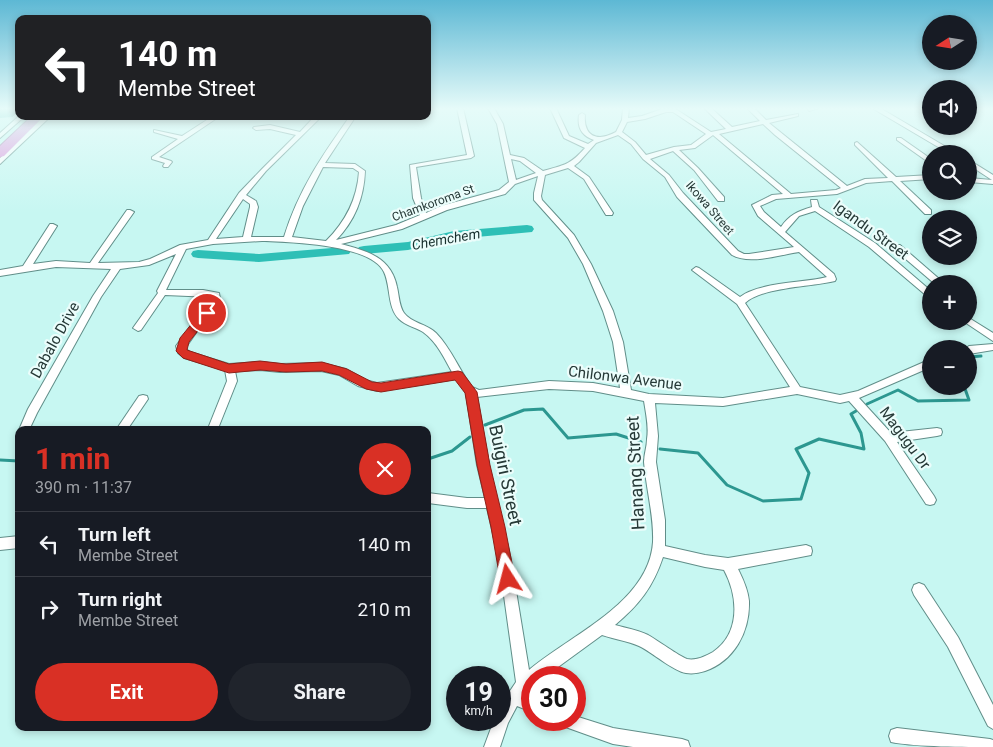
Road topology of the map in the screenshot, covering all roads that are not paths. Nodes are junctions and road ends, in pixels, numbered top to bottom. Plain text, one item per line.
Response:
1 (11, 143) edge
2 (20, 143) edge
3 (175, 143) edge
4 (293, 143) edge
5 (335, 143) edge
6 (468, 143) edge
7 (504, 143) edge
8 (579, 143) edge
9 (594, 143) edge
10 (633, 143) edge
11 (699, 143) edge
12 (723, 143) edge
13 (789, 143) edge
14 (904, 143) edge
15 (857, 144) dead end
16 (589, 147) junction
17 (674, 149) junction
18 (0, 153) edge
19 (506, 156) junction
20 (922, 156) edge
21 (645, 158) junction
22 (0, 162) edge
23 (319, 165) junction
24 (166, 166) dead end
25 (569, 166) junction
26 (977, 167) edge
27 (541, 173) junction
28 (922, 178) edge
29 (993, 178) edge
30 (895, 180) junction
31 (977, 181) edge
32 (993, 182) edge
33 (513, 183) junction
34 (846, 188) junction
35 (242, 195) junction
36 (788, 195) junction
37 (810, 195) junction
38 (722, 199) dead end
39 (816, 208) junction
40 (926, 210) edge
41 (130, 212) dead end
42 (609, 212) dead end
43 (424, 216) junction
44 (53, 226) dead end
45 (782, 231) junction
46 (246, 240) junction
47 (287, 240) junction
48 (210, 243) junction
49 (330, 243) junction
50 (183, 247) junction
51 (897, 247) dead end
52 (800, 249) junction
53 (92, 266) junction
54 (117, 267) junction
55 (26, 268) junction
56 (696, 270) dead end
57 (0, 273) edge
58 (930, 275) edge
59 (922, 287) edge
60 (163, 292) junction
61 (740, 302) junction
62 (977, 327) edge
63 (138, 328) dead end
64 (993, 338) edge
65 (993, 347) edge
66 (977, 349) edge
67 (922, 367) edge
68 (229, 368) junction
69 (458, 375) junction
70 (797, 390) junction
71 (471, 392) junction
72 (626, 393) junction
73 (852, 397) junction
74 (648, 398) junction
75 (143, 399) dead end
76 (26, 426) edge
77 (124, 426) edge
78 (214, 426) dead end
79 (937, 432) dead end
80 (890, 438) junction
81 (431, 498) edge
82 (930, 500) dead end
83 (492, 502) junction
84 (15, 542) edge
85 (0, 544) edge
86 (658, 550) junction
87 (806, 552) dead end
88 (728, 564) junction
89 (920, 590) dead end
90 (601, 628) junction
91 (519, 691) junction
92 (993, 721) edge
93 (586, 727) edge
94 (897, 736) dead end
95 (492, 747) edge
96 (682, 747) edge
97 (990, 747) edge

1 - 18 highway
2 - 22 street
3 - 24 street
4 - 35 street
5 - 23 street
6 - 43 street
7 - 19 street
8 - 16 street
9 - 16 street, Chamkoroma St
10 - 21 street, Ikowa Street
11 - 17 street
12 - 36 street
13 - 34 street
14 - 20 street
15 - 30 street
16 - 25 street, Chamkoroma St
17 - 21 street
17 - 38 street
19 - 27 street
19 - 33 street
21 - 52 street, Ikowa Street
23 - 47 street
23 - 49 street
25 - 27 street, Chamkoroma St
25 - 42 street
26 - 29 street
27 - 33 street, Chamkoroma St
27 - 72 street
28 - 30 street
30 - 34 street
30 - 40 street
31 - 32 street
33 - 43 street, Chamkoroma St
34 - 37 street
35 - 46 street
35 - 48 street
36 - 37 street
36 - 45 street
37 - 39 street
39 - 45 street
39 - 59 street, Igandu Street
41 - 53 street
43 - 49 street, Chamkoroma St
44 - 55 street
45 - 52 street
46 - 47 street
46 - 48 street
47 - 49 street
48 - 50 street
49 - 69 street
50 - 54 street
50 - 60 street
51 - 58 street
52 - 61 street
53 - 54 street
53 - 55 street
54 - 76 street, Dabalo Drive
55 - 57 street
56 - 61 street
60 - 63 street
60 - 68 street
61 - 70 street
62 - 64 street
65 - 66 street
67 - 73 street, Chilonwa Avenue
68 - 69 street
68 - 78 street
69 - 71 street
70 - 73 street, Chilonwa Avenue
70 - 74 street, Chilonwa Avenue
71 - 72 street, Chilonwa Avenue
71 - 83 street, Buigiri Street
72 - 74 street, Chilonwa Avenue
73 - 80 street, Magugu Dr
74 - 86 street, Hanang Street
75 - 77 street
79 - 80 street
80 - 82 street, Magugu Dr
81 - 83 street
83 - 91 street, Buigiri Street
84 - 85 street
86 - 88 street
86 - 90 street, Hanang Street
87 - 88 street
88 - 90 street
89 - 92 street
90 - 91 street, Hanang Street
91 - 95 street, Hanang Street
93 - 96 street
94 - 97 street

